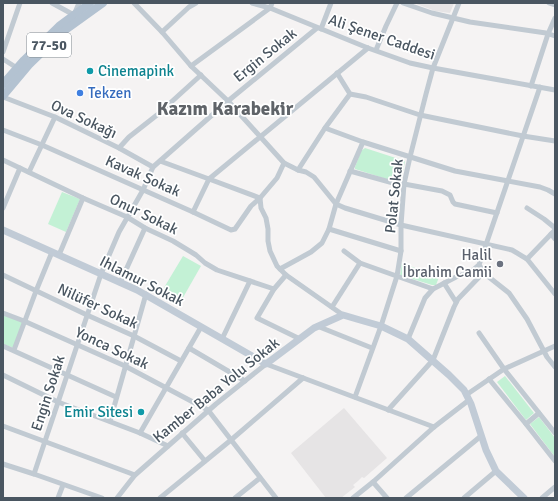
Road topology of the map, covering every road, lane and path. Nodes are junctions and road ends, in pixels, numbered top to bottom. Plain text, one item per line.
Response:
1 (20, 3) edge
2 (52, 3) edge
3 (79, 3) edge
4 (90, 3) edge
5 (103, 3) edge
6 (134, 3) edge
7 (196, 3) edge
8 (252, 3) edge
9 (331, 3) edge
10 (397, 3) edge
11 (403, 3) edge
12 (459, 3) edge
13 (549, 3) edge
14 (555, 5) edge
15 (271, 6) edge
16 (74, 15) junction
17 (453, 18) junction
18 (555, 18) edge
19 (319, 28) junction
20 (162, 32) junction
21 (548, 34) junction
22 (555, 36) edge
23 (368, 48) junction
24 (376, 50) junction
25 (3, 52) edge
26 (3, 59) edge
27 (191, 66) junction
28 (17, 68) junction
29 (433, 68) junction
30 (337, 74) junction
31 (201, 75) junction
32 (3, 84) edge
33 (531, 86) junction
34 (540, 87) junction
35 (555, 90) edge
36 (350, 94) junction
37 (3, 96) edge
38 (228, 101) junction
39 (420, 115) junction
40 (55, 117) junction
41 (325, 128) junction
42 (3, 130) edge
43 (260, 136) junction
44 (524, 136) junction
45 (555, 141) edge
46 (363, 142) junction
47 (42, 145) junction
48 (118, 148) junction
49 (410, 157) junction
50 (3, 160) edge
51 (160, 161) junction
52 (284, 163) junction
53 (153, 167) junction
54 (20, 168) junction
55 (298, 170) junction
56 (350, 171) junction
57 (29, 172) junction
58 (209, 179) junction
59 (508, 182) junction
60 (404, 185) junction
61 (143, 190) junction
62 (555, 194) edge
63 (83, 198) junction
64 (260, 198) junction
65 (336, 204) junction
66 (3, 208) edge
67 (527, 208) dead end
68 (193, 212) junction
69 (497, 213) junction
70 (127, 217) junction
71 (401, 225) junction
72 (145, 228) junction
73 (329, 229) junction
74 (555, 229) edge
75 (3, 230) edge
76 (551, 234) junction
77 (555, 239) edge
78 (487, 244) junction
79 (344, 251) dead end
80 (401, 251) junction
81 (56, 254) junction
82 (528, 259) junction
83 (360, 264) junction
84 (479, 265) junction
85 (280, 269) junction
86 (484, 272) junction
87 (101, 274) junction
88 (286, 274) junction
89 (3, 275) edge
90 (397, 276) junction
91 (250, 281) junction
92 (120, 283) junction
93 (444, 283) junction
94 (274, 289) junction
95 (433, 289) junction
96 (36, 290) junction
97 (146, 294) junction
98 (555, 294) edge
99 (456, 302) junction
100 (332, 307) junction
101 (3, 313) edge
102 (87, 315) junction
103 (343, 315) junction
104 (24, 321) junction
105 (317, 326) junction
106 (381, 326) junction
107 (201, 327) junction
108 (479, 334) dead end
109 (134, 336) junction
110 (300, 339) junction
111 (408, 339) junction
112 (222, 340) junction
113 (77, 344) junction
114 (3, 346) edge
115 (555, 346) edge
116 (189, 348) junction
117 (372, 348) junction
118 (14, 350) junction
119 (544, 352) junction
120 (433, 360) junction
121 (181, 361) junction
122 (266, 364) junction
123 (125, 366) junction
124 (555, 367) edge
125 (504, 369) junction
126 (3, 375) edge
127 (67, 375) junction
128 (303, 378) junction
129 (489, 379) junction
130 (245, 381) junction
131 (166, 388) junction
132 (116, 397) junction
133 (354, 397) junction
134 (468, 398) junction
135 (58, 402) junction
136 (208, 410) junction
137 (388, 410) junction
138 (539, 413) junction
139 (110, 421) junction
140 (526, 424) junction
141 (3, 426) edge
142 (434, 427) junction
143 (140, 432) junction
144 (182, 433) junction
145 (555, 433) edge
146 (481, 436) junction
147 (232, 440) junction
148 (45, 442) junction
149 (168, 446) junction
150 (205, 461) junction
151 (555, 461) edge
152 (3, 464) edge
153 (496, 471) junction
154 (34, 474) junction
155 (135, 475) junction
156 (260, 478) junction
157 (373, 482) junction
158 (63, 485) junction
159 (555, 487) edge
160 (58, 498) edge
161 (102, 498) edge
162 (117, 498) edge
163 (160, 498) edge
164 (235, 498) edge
165 (276, 498) edge
166 (353, 498) edge
167 (386, 498) edge
168 (406, 498) edge
169 (464, 498) edge
170 (523, 498) edge
171 (542, 498) edge

1 - 25 street
2 - 16 street
3 - 16 street
4 - 16 main road, 77-50
5 - 37 main road, 77-50
6 - 20 street
7 - 20 street
8 - 15 street, Ali Şener Caddesi
9 - 19 street
10 - 24 street
11 - 17 street
12 - 17 street, Polat Sokak
13 - 14 street
15 - 19 street, Ali Şener Caddesi
15 - 27 street
16 - 28 main road, 77-50
17 - 21 street
17 - 29 street, Polat Sokak
18 - 21 street
19 - 23 street, Ali Şener Caddesi
19 - 38 street, Ergin Sokak
20 - 27 street
21 - 22 street
21 - 33 street
23 - 24 street, Ali Şener Caddesi
23 - 30 street
24 - 29 street, Ali Şener Caddesi
26 - 28 street
27 - 31 street
28 - 32 main road, 77-50
29 - 33 street, Ali Şener Caddesi
29 - 39 street, Polat Sokak
30 - 36 street
30 - 43 street
31 - 38 street
31 - 48 street
33 - 34 street, Ali Şener Caddesi
34 - 35 street, Ali Şener Caddesi
34 - 44 street
36 - 39 street
36 - 41 street
37 - 40 street, Ova Sokağı
38 - 43 street
38 - 51 street, Ergin Sokak
39 - 44 street
39 - 49 street, Polat Sokak
40 - 47 street
40 - 48 street, Ova Sokağı
41 - 46 street
41 - 55 street
42 - 47 street, Kavak Sokak
43 - 52 street
43 - 58 street
44 - 45 street
44 - 59 street
46 - 49 street
46 - 56 street
47 - 57 street
47 - 61 street, Kavak Sokak
48 - 53 street, Ova Sokağı
49 - 59 street
49 - 60 street, Polat Sokak
50 - 54 street, Onur Sokak
51 - 53 street, Ergin Sokak
51 - 58 street
52 - 55 street
52 - 64 street
53 - 61 street, Engin Sokak
54 - 57 street, Onur Sokak
54 - 66 street
55 - 65 street
56 - 60 street
56 - 65 street
57 - 63 street, Onur Sokak
58 - 64 street
58 - 68 street
59 - 62 street
59 - 69 street
60 - 69 street
60 - 71 street, Polat Sokak
61 - 68 street, Kavak Sokak
61 - 70 street, Engin Sokak
63 - 70 street, Onur Sokak
63 - 81 street
64 - 68 street, Kavak Sokak
64 - 85 street
65 - 71 street
65 - 73 street
67 - 74 street
69 - 78 street
70 - 72 street, Onur Sokak
70 - 87 street, Engin Sokak
71 - 78 street
71 - 80 street, Polat Sokak
72 - 91 street, Onur Sokak
72 - 92 street
73 - 80 street
73 - 85 street
74 - 76 street
75 - 81 street, Ihlamur Sokak
76 - 77 street
76 - 82 street
78 - 82 street
78 - 84 street
79 - 83 street
80 - 90 street, Polat Sokak
81 - 87 street, Ihlamur Sokak
81 - 96 street
82 - 98 street
83 - 90 street
83 - 100 street
84 - 86 street
84 - 93 street
85 - 88 street
86 - 99 street
86 - 119 street
87 - 92 street, Ihlamur Sokak
87 - 102 street, Engin Sokak
88 - 94 street
88 - 100 street
89 - 96 street, Nilüfer Sokak
90 - 95 street
90 - 106 street, Polat Sokak
91 - 94 street, Onur Sokak
91 - 112 street
92 - 97 street, Ihlamur Sokak
93 - 95 street
93 - 99 street
94 - 110 street
95 - 111 street
96 - 102 street, Nilüfer Sokak
96 - 104 street
97 - 107 street, Ihlamur Sokak
97 - 109 street
99 - 120 street
100 - 103 street
101 - 104 street, Yonca Sokak
102 - 109 street, Nilüfer Sokak
102 - 113 street, Engin Sokak
103 - 105 street, Kamber Baba Yolu Sokak
103 - 106 street
104 - 113 street, Yonca Sokak
104 - 118 street
105 - 110 street, Kamber Baba Yolu Sokak
105 - 117 street
106 - 111 street
106 - 117 street, Polat Sokak
107 - 112 street, Ihlamur Sokak
107 - 116 street
108 - 125 street
109 - 121 street, Nilüfer Sokak
109 - 123 street
110 - 122 street, Kamber Baba Yolu Sokak
111 - 120 street
112 - 122 street, Ihlamur Sokak
113 - 123 street, Yonca Sokak
113 - 127 street, Engin Sokak
114 - 118 street
115 - 119 street
116 - 121 street
116 - 130 street
117 - 133 street, Polat Sokak
118 - 127 street
119 - 124 street
119 - 125 street
120 - 134 street
120 - 137 street
121 - 131 street
122 - 128 street
122 - 130 street, Kamber Baba Yolu Sokak
123 - 131 street, Yonca Sokak
123 - 132 street
125 - 129 street
125 - 138 street
126 - 135 street
127 - 132 street
127 - 135 street, Engin Sokak
128 - 133 street
128 - 147 street
129 - 134 street
129 - 140 street
130 - 136 street, Kamber Baba Yolu Sokak
131 - 136 street, Yonca Sokak
131 - 143 street
132 - 139 street
133 - 137 street
134 - 142 street
134 - 146 street
135 - 139 street
135 - 148 street, Engin Sokak
136 - 144 street, Kamber Baba Yolu Sokak
136 - 147 street
137 - 142 street
138 - 140 street
138 - 145 street
139 - 143 street
140 - 151 street
141 - 148 street
142 - 157 street
143 - 149 street
144 - 149 street, Kamber Baba Yolu Sokak
144 - 150 street
146 - 153 street
146 - 168 street
147 - 150 street
147 - 156 street
148 - 154 street, Engin Sokak
148 - 155 street
149 - 155 street, Kamber Baba Yolu Sokak
150 - 163 street
152 - 154 street
153 - 169 street
153 - 170 street
154 - 158 street
155 - 162 street, Kamber Baba Yolu Sokak
156 - 164 street
156 - 165 street
157 - 166 street
157 - 167 street
158 - 160 street
158 - 161 street
159 - 171 street

